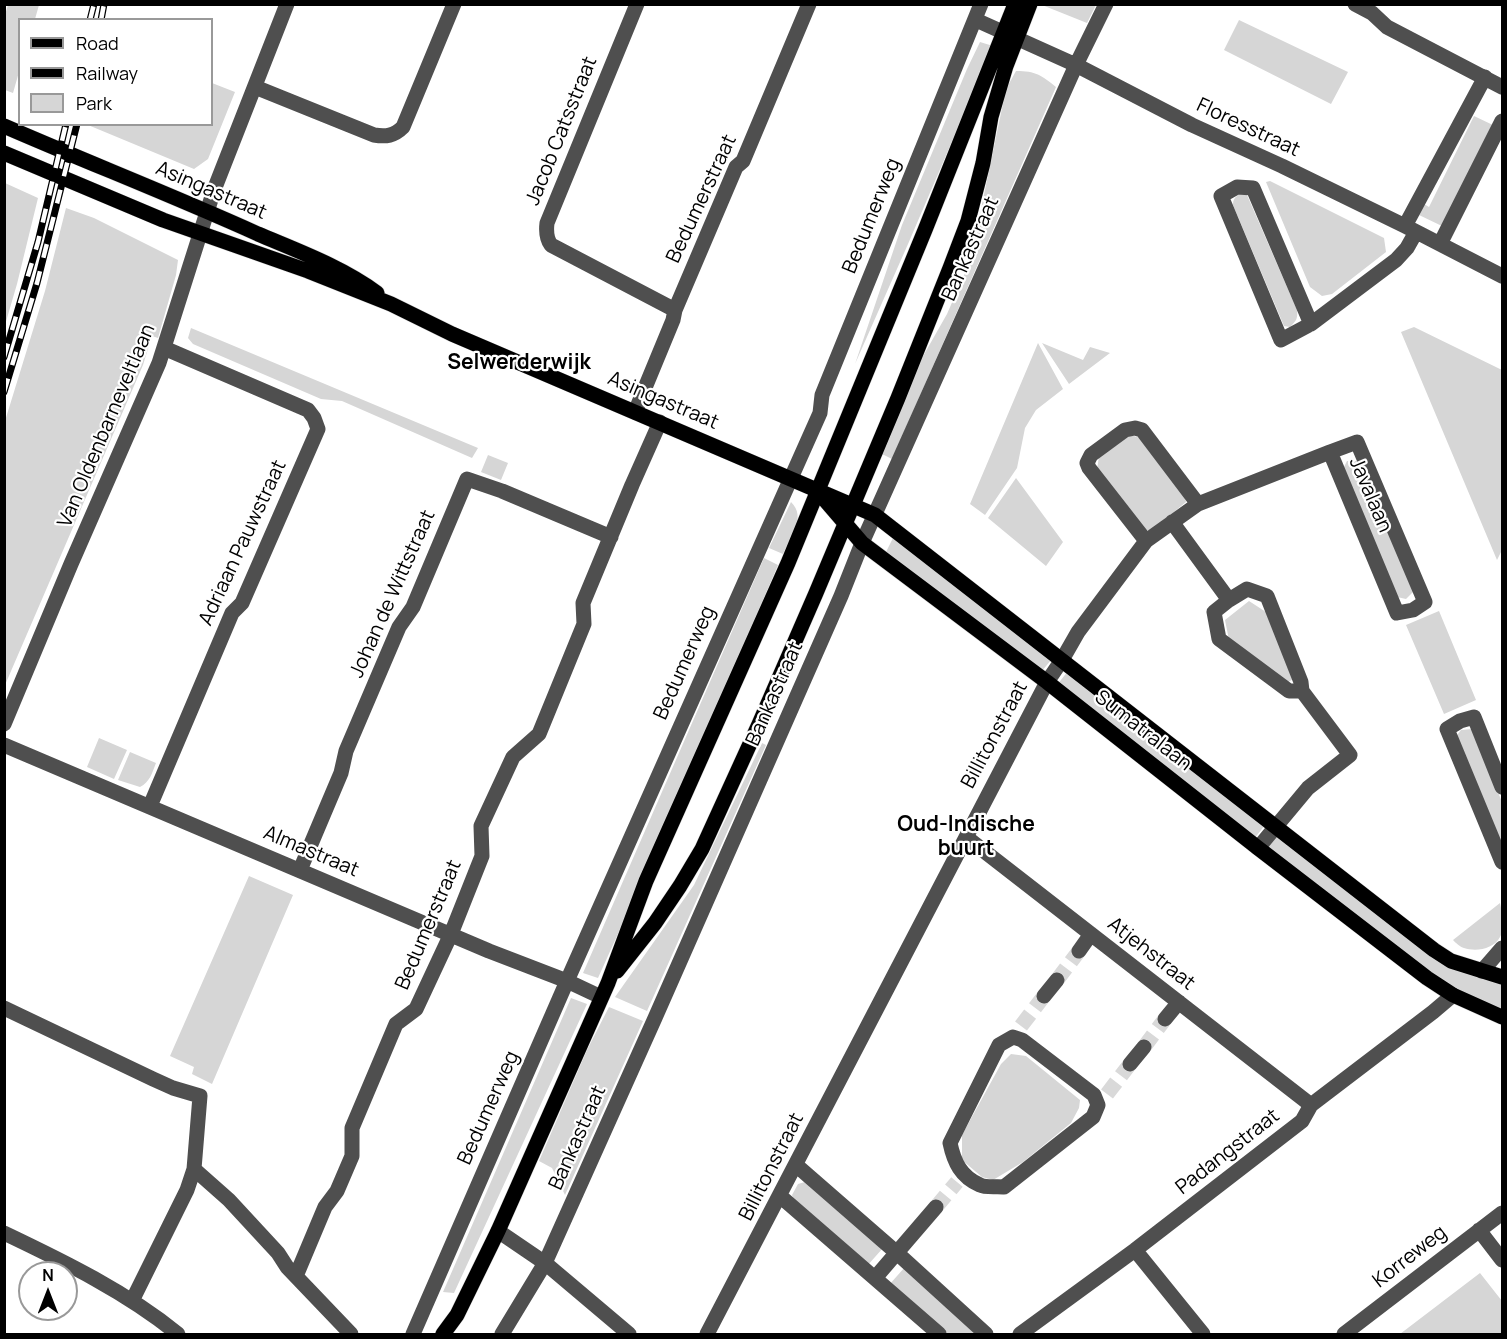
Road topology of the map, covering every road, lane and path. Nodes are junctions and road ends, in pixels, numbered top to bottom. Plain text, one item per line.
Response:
1 (287, 4) edge
2 (454, 4) edge
3 (637, 4) edge
4 (809, 4) edge
5 (981, 4) edge
6 (1015, 4) edge
7 (1030, 4) edge
8 (1106, 4) edge
9 (1355, 4) edge
10 (976, 20) junction
11 (1010, 36) junction
12 (1077, 65) junction
13 (1485, 77) junction
14 (255, 87) junction
15 (1503, 87) edge
16 (1503, 121) edge
17 (4, 126) edge
18 (4, 153) edge
19 (207, 212) junction
20 (1411, 229) junction
21 (201, 234) junction
22 (1440, 244) junction
23 (1503, 276) edge
24 (391, 304) junction
25 (675, 310) junction
26 (1311, 324) junction
27 (164, 348) junction
28 (635, 412) junction
29 (660, 422) junction
30 (1330, 452) junction
31 (790, 478) junction
32 (817, 490) junction
33 (1198, 504) junction
34 (852, 506) junction
35 (875, 515) junction
36 (845, 522) junction
37 (1172, 522) junction
38 (610, 537) junction
39 (1146, 541) junction
40 (862, 543) junction
41 (1229, 600) junction
42 (1062, 660) junction
43 (1047, 682) junction
44 (1302, 691) junction
45 (4, 724) edge
46 (4, 744) edge
47 (1503, 787) edge
48 (150, 806) junction
49 (1275, 826) junction
50 (966, 837) junction
51 (1258, 848) junction
52 (1503, 862) edge
53 (297, 869) junction
54 (451, 934) junction
55 (1091, 934) junction
56 (1503, 948) edge
57 (1079, 951) tunnel mouth
58 (1482, 971) junction
59 (1503, 977) edge
60 (1057, 980) tunnel mouth
61 (567, 981) junction
62 (605, 990) junction
63 (1453, 995) junction
64 (1044, 996) tunnel mouth
65 (1179, 1002) junction
66 (4, 1008) edge
67 (1503, 1017) edge
68 (1165, 1019) tunnel mouth
69 (1144, 1047) tunnel mouth
70 (1130, 1064) tunnel mouth
71 (1311, 1105) junction
72 (796, 1166) junction
73 (194, 1169) junction
74 (960, 1178) joint
75 (780, 1196) junction
76 (936, 1206) tunnel mouth
77 (1503, 1213) edge
78 (1479, 1230) junction
79 (498, 1231) junction
80 (4, 1233) edge
81 (1135, 1250) junction
82 (897, 1253) junction
83 (1503, 1260) edge
84 (545, 1263) junction
85 (296, 1276) junction
86 (875, 1278) junction
87 (132, 1301) junction
88 (457, 1314) junction
89 (178, 1335) edge
90 (351, 1335) edge
91 (413, 1335) edge
92 (443, 1335) edge
93 (452, 1335) edge
94 (502, 1335) edge
95 (629, 1335) edge
96 (707, 1335) edge
97 (939, 1335) edge
98 (986, 1335) edge
99 (1020, 1335) edge
100 (1203, 1335) edge
101 (1344, 1335) edge

1 - 14 street, Van Oldenbarneveltlaan
2 - 14 street
3 - 25 street, Jacob Catsstraat
4 - 25 street, Bedumerstraat
5 - 10 street, Bedumerweg
6 - 11 main road
7 - 11 main road
8 - 12 street, Bankastraat
9 - 13 street
10 - 11 street, Floresstraat
10 - 31 street, Bedumerweg
11 - 12 street, Floresstraat
11 - 32 main road
11 - 34 main road
12 - 20 street, Floresstraat
12 - 35 street, Bankastraat
13 - 15 street
13 - 20 street
14 - 19 street, Van Oldenbarneveltlaan
16 - 22 street
17 - 19 main road, Asingastraat
18 - 21 main road, Asingastraat
19 - 21 street, Van Oldenbarneveltlaan
19 - 24 main road, Asingastraat
20 - 22 street, Floresstraat
20 - 26 street
21 - 24 main road, Asingastraat
21 - 27 street, Van Oldenbarneveltlaan
22 - 23 street, Floresstraat
24 - 28 main road, Asingastraat
25 - 28 street, Bedumerstraat
26 - 26 street
27 - 45 street, Van Oldenbarneveltlaan
27 - 48 street, Adriaan Pauwstraat
28 - 29 main road, Asingastraat
29 - 31 main road, Asingastraat
29 - 38 street, Bedumerstraat
30 - 30 street, Javalaan
30 - 33 street, Billitonstraat
31 - 32 main road, Asingastraat
31 - 61 street, Bedumerweg
32 - 34 main road, Asingastraat
32 - 36 main road, Sumatralaan
32 - 62 main road
33 - 37 street, Billitonstraat
33 - 39 street
34 - 35 main road, Sumatralaan
34 - 36 main road
35 - 40 street, Bankastraat
35 - 42 main road, Sumatralaan
36 - 40 main road, Sumatralaan
36 - 62 main road
37 - 39 street, Billitonstraat
37 - 41 street
38 - 53 street, Johan de Wittstraat
38 - 54 street, Bedumerstraat
39 - 42 street, Billitonstraat
40 - 43 main road, Sumatralaan
40 - 84 street, Bankastraat
41 - 44 street
41 - 44 street
42 - 43 street, Billitonstraat
42 - 49 main road, Sumatralaan
43 - 50 street, Billitonstraat
43 - 51 main road, Sumatralaan
44 - 49 street
46 - 48 street, Almastraat
47 - 52 street
48 - 53 street, Almastraat
49 - 51 street
49 - 58 main road, Sumatralaan
50 - 55 street, Atjehstraat
50 - 72 street, Billitonstraat
51 - 63 main road, Sumatralaan
53 - 54 street, Almastraat
54 - 61 street, Almastraat
54 - 85 street, Bedumerstraat
55 - 57 street
55 - 65 street, Atjehstraat
56 - 58 street
58 - 59 main road, Sumatralaan
60 - 64 street
61 - 62 street, Almastraat
61 - 91 street, Bedumerweg
62 - 79 main road
63 - 67 main road, Sumatralaan
63 - 71 street, Padangstraat
65 - 68 street
65 - 71 street, Atjehstraat
66 - 73 street
69 - 70 street
71 - 81 street, Padangstraat
72 - 75 street, Billitonstraat
72 - 82 street
73 - 85 street
73 - 87 street
74 - 74 street
75 - 86 street
75 - 96 street, Billitonstraat
76 - 82 street
77 - 78 street, Korreweg
78 - 83 street
78 - 101 street, Korreweg
79 - 84 street
79 - 88 main road
80 - 87 street
81 - 99 street, Padangstraat
81 - 100 street
82 - 86 street
82 - 98 street
84 - 94 street, Bankastraat
84 - 95 street
85 - 90 street
86 - 97 street
87 - 89 street
88 - 92 main road
88 - 93 main road

